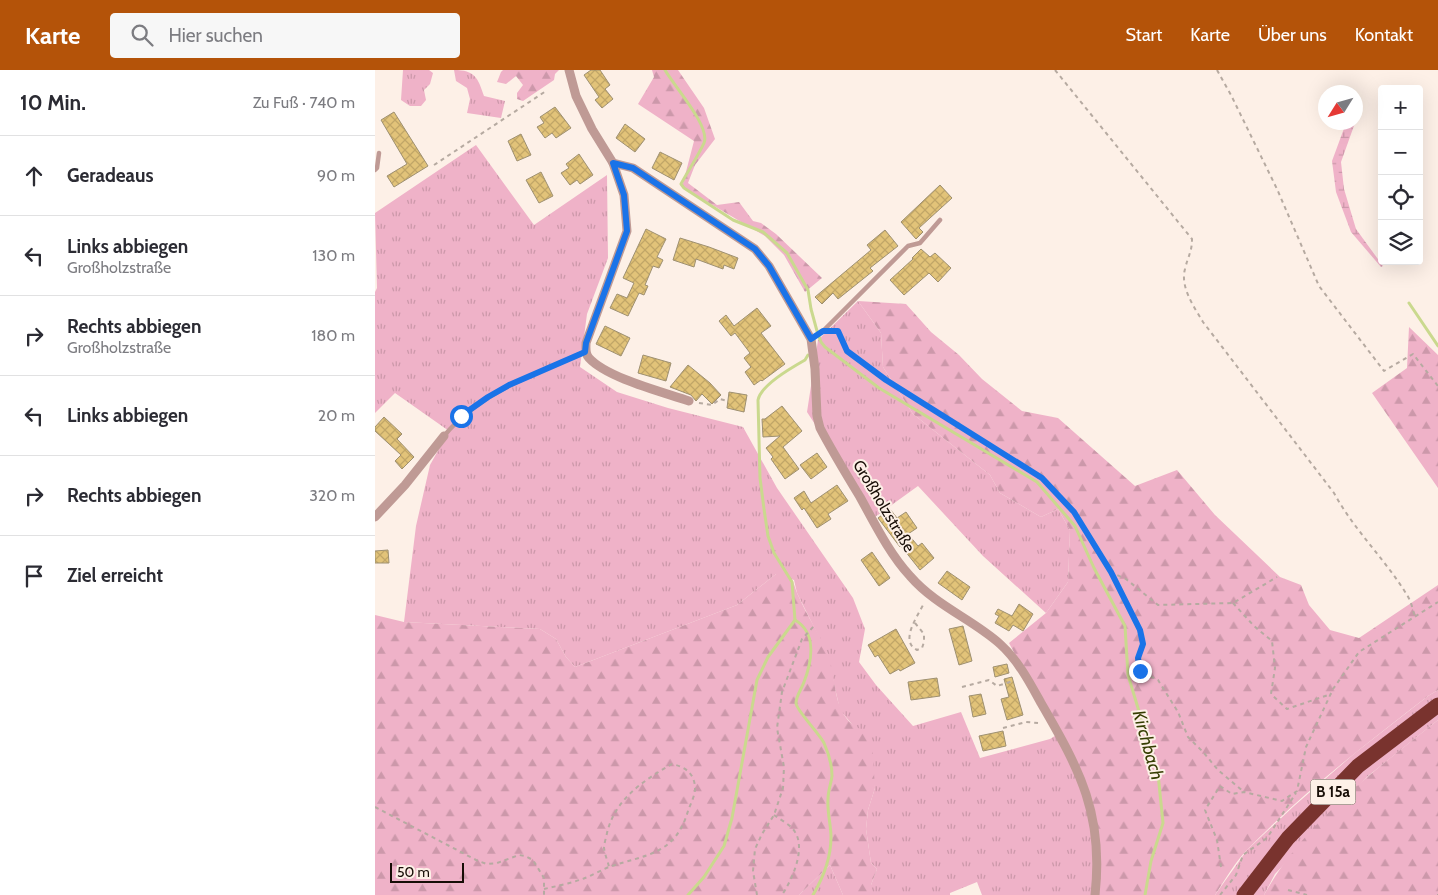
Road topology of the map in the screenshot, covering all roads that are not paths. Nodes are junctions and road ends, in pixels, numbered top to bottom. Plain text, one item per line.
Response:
1 (569, 70) edge
2 (379, 153) dead end
3 (613, 163) junction
4 (375, 170) edge
5 (940, 220) dead end
6 (811, 339) junction
7 (585, 352) junction
8 (689, 401) road end
9 (444, 436) joint
10 (375, 517) edge
11 (1438, 705) edge
12 (1095, 895) edge
13 (1244, 895) edge

1 - 3 street
2 - 4 lane
3 - 6 street, Großholzstraße
3 - 7 street
5 - 6 lane
6 - 12 street, Großholzstraße
7 - 8 street
7 - 9 lane
9 - 10 street
11 - 13 highway, B 15a

